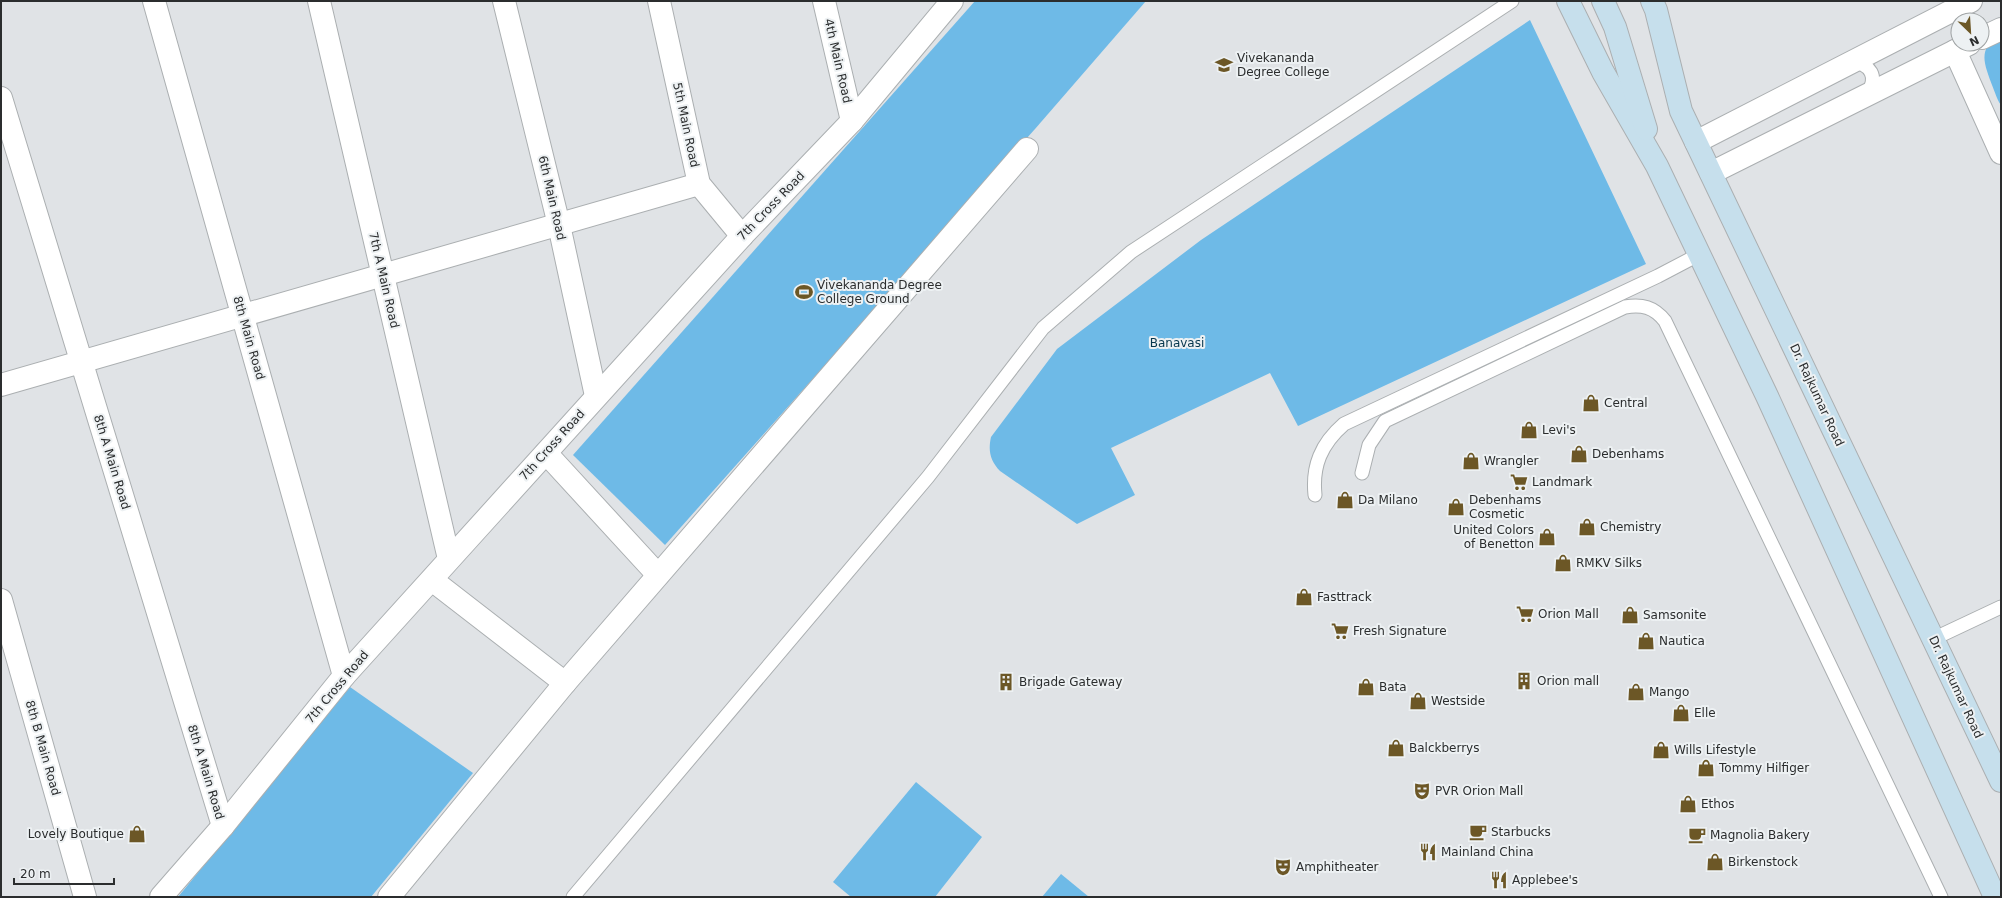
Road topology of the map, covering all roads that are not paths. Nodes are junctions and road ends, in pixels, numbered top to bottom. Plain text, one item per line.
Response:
1 (154, 1) edge
2 (319, 1) edge
3 (504, 1) edge
4 (659, 1) edge
5 (824, 1) edge
6 (952, 1) edge
7 (1512, 1) edge
8 (1568, 1) edge
9 (1603, 1) edge
10 (1652, 1) edge
11 (1972, 1) edge
12 (2001, 28) edge
13 (1990, 34) edge
14 (1952, 52) edge
15 (1964, 52) edge
16 (1852, 61) junction
17 (1868, 93) junction
18 (1, 98) edge
19 (852, 120) junction
20 (1696, 142) junction
21 (1027, 149) dead end
22 (2001, 153) edge
23 (1657, 166) junction
24 (1711, 173) junction
25 (699, 184) junction
26 (559, 224) junction
27 (742, 236) junction
28 (1698, 255) junction
29 (383, 276) junction
30 (243, 316) junction
31 (82, 362) junction
32 (1, 385) edge
33 (596, 396) junction
34 (546, 453) junction
35 (1362, 473) dead end
36 (1315, 495) dead end
37 (449, 559) junction
38 (658, 575) junction
39 (432, 580) junction
40 (1, 600) edge
41 (2001, 607) edge
42 (1933, 639) junction
43 (344, 676) junction
44 (566, 683) junction
45 (2001, 781) edge
46 (223, 826) junction
47 (85, 897) edge
48 (161, 897) edge
49 (389, 897) edge
50 (573, 897) edge
51 (1941, 897) edge
52 (1995, 897) edge

1 - 30 street, 8th Main Road
2 - 29 street, 7th A Main Road
3 - 26 street, 6th Main Road
4 - 25 street, 5th Main Road
5 - 19 street, 4th Main Road
6 - 19 street, 7th Cross Road
7 - 50 lane
8 - 23 main road
9 - 23 main road
10 - 20 main road, Dr. Rajkumar Road
11 - 16 street
12 - 13 street
14 - 17 street
15 - 22 street
16 - 17 lane
16 - 20 street
17 - 24 street
18 - 31 street, 8th A Main Road
19 - 27 street, 7th Cross Road
20 - 24 main road, Dr. Rajkumar Road
21 - 38 street
23 - 28 main road
24 - 42 main road, Dr. Rajkumar Road
25 - 26 street
25 - 27 street, 5th Main Road
26 - 29 street
26 - 33 street, 6th Main Road
27 - 33 street, 7th Cross Road
28 - 36 lane
28 - 52 main road
29 - 30 street
29 - 37 street, 7th A Main Road
30 - 31 street
30 - 43 street, 8th Main Road
31 - 32 street
31 - 46 street, 8th A Main Road
33 - 34 street, 7th Cross Road
34 - 37 street, 7th Cross Road
34 - 38 street
35 - 51 lane
37 - 39 street, 7th Cross Road
38 - 44 street
39 - 43 street, 7th Cross Road
39 - 44 street
40 - 47 street, 8th B Main Road
41 - 42 lane
42 - 45 main road, Dr. Rajkumar Road
43 - 46 street, 7th Cross Road
44 - 49 street
46 - 48 street, 7th Cross Road

